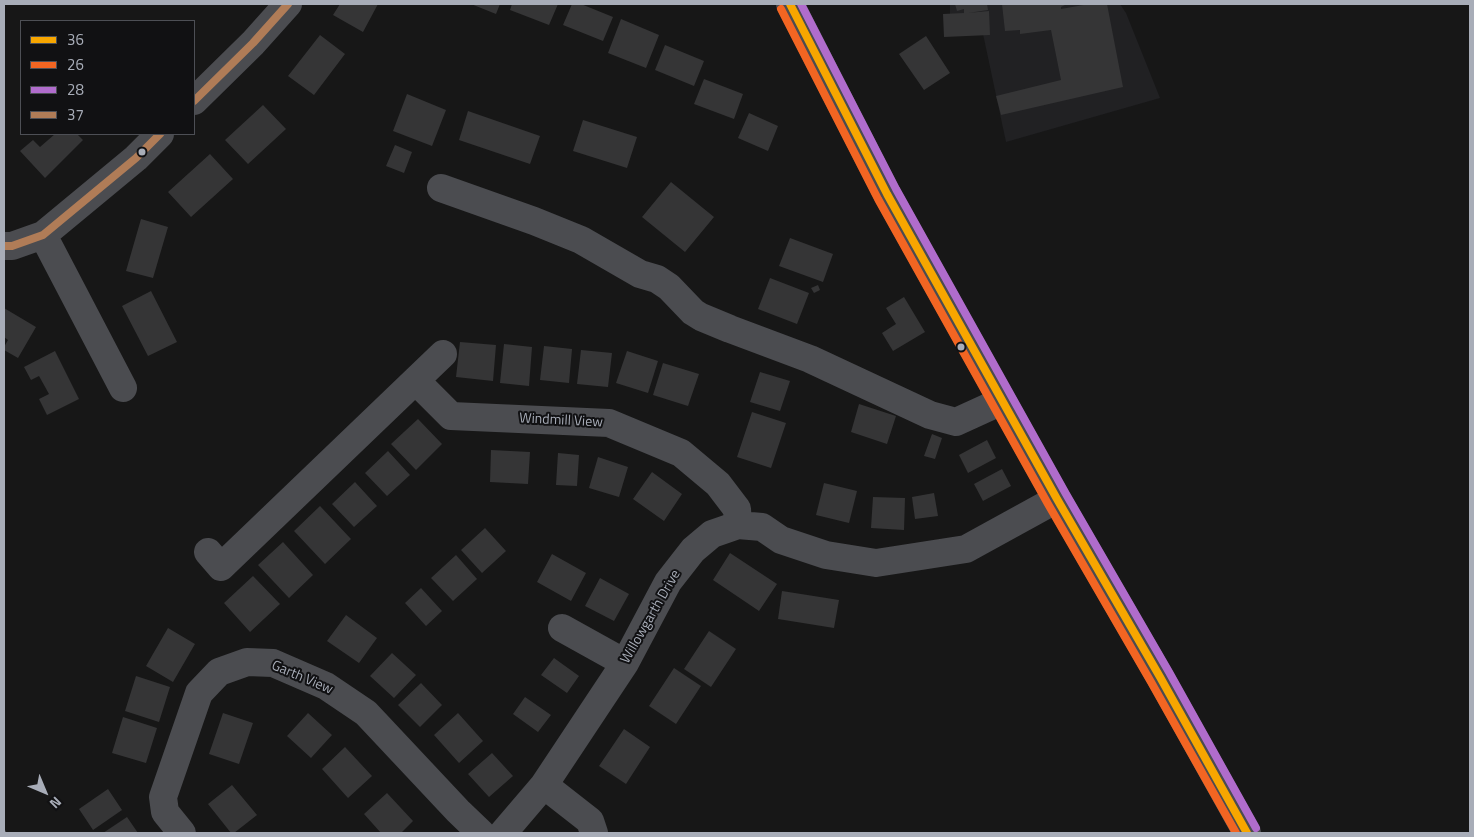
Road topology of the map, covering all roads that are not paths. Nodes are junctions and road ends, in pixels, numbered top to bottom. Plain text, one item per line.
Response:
1 (288, 4) edge
2 (790, 4) edge
3 (195, 100) edge
4 (159, 135) edge
5 (441, 188) dead end
6 (43, 235) junction
7 (4, 246) edge
8 (443, 354) dead end
9 (416, 381) junction
10 (123, 388) dead end
11 (1002, 401) junction
12 (1057, 499) junction
13 (738, 525) junction
14 (208, 552) dead end
15 (562, 628) dead end
16 (625, 663) junction
17 (544, 785) junction
18 (182, 833) edge
19 (482, 833) edge
20 (503, 833) edge
21 (594, 833) edge
22 (1247, 833) edge

1 - 3 street
2 - 11 street
4 - 6 street
5 - 11 street
6 - 7 street
6 - 10 street
8 - 9 street
9 - 13 street, Windmill View
9 - 14 street
11 - 12 street
12 - 13 street, Willowgarth Drive
12 - 22 street
13 - 16 street, Willowgarth Drive
15 - 16 street
16 - 17 street, Willowgarth Drive
17 - 20 street, Willowgarth Drive
17 - 21 street
18 - 19 street, Garth View

